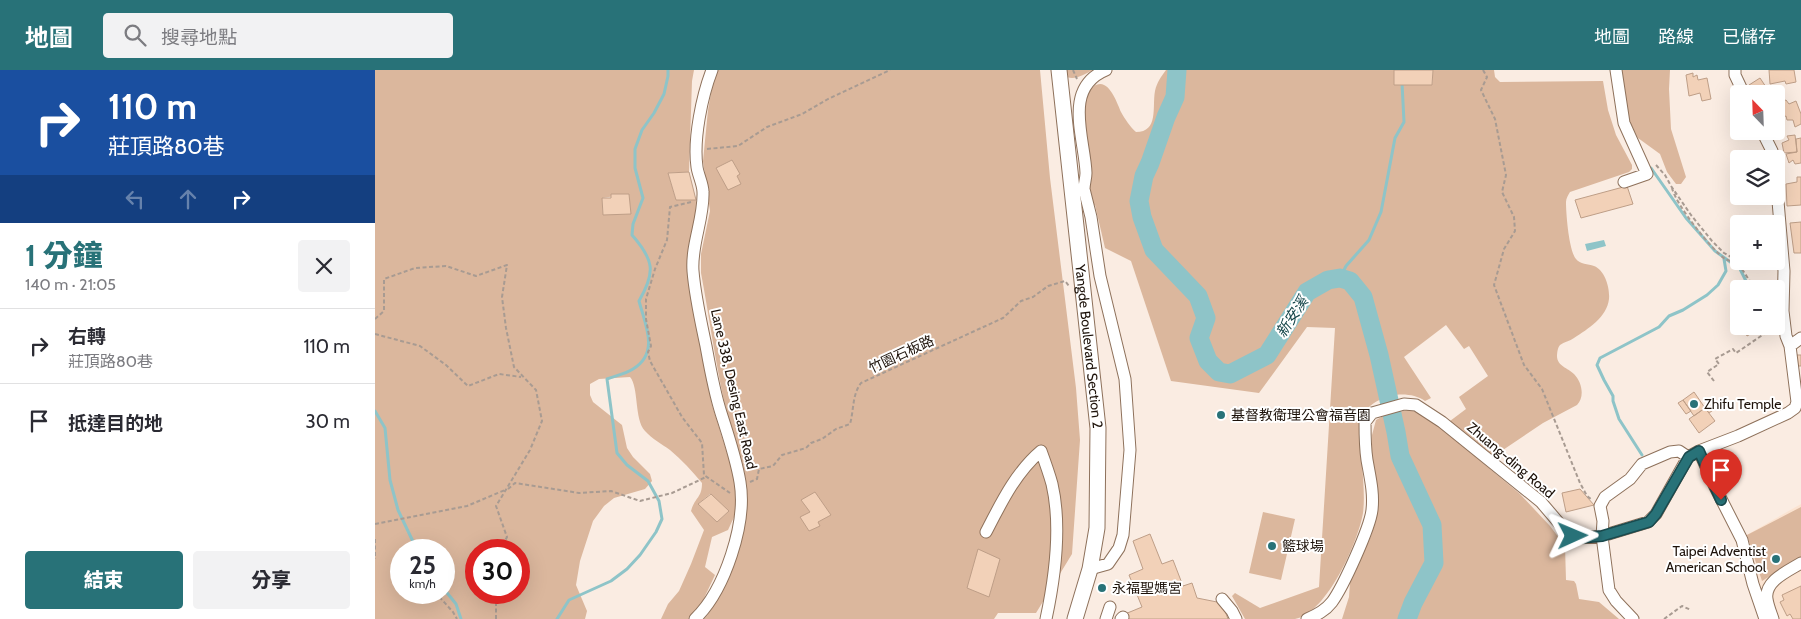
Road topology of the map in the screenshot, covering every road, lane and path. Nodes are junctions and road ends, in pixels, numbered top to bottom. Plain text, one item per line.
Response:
1 (712, 70) edge
2 (890, 70) edge
3 (1059, 70) edge
4 (1106, 70) edge
5 (1483, 70) edge
6 (1616, 70) edge
7 (1735, 70) edge
8 (1740, 85) edge
9 (702, 146) dead end
10 (1661, 170) dead end
11 (1624, 182) dead end
12 (703, 190) junction
13 (1078, 190) junction
14 (1778, 205) edge
15 (1750, 280) edge
16 (1069, 288) dead end
17 (375, 319) edge
18 (375, 334) edge
19 (1763, 335) edge
20 (1774, 335) edge
21 (1801, 338) edge
22 (1788, 341) junction
23 (523, 377) junction
24 (1714, 381) dead end
25 (1699, 451) junction
26 (1689, 457) junction
27 (707, 477) junction
28 (506, 490) junction
29 (741, 490) junction
30 (1600, 506) junction
31 (375, 524) edge
32 (986, 532) dead end
33 (1602, 536) junction
34 (375, 539) edge
35 (506, 539) edge
36 (375, 559) edge
37 (1801, 563) edge
38 (1090, 569) junction
39 (1222, 599) dead end
40 (446, 604) edge
41 (496, 604) edge
42 (1110, 607) dead end
43 (1691, 610) dead end
44 (457, 619) edge
45 (496, 619) edge
46 (695, 619) edge
47 (1046, 619) edge
48 (1075, 619) edge
49 (1106, 619) edge
50 (1236, 619) edge
51 (1307, 619) edge
52 (1633, 619) edge
53 (1664, 619) edge
54 (1765, 619) edge
55 (1773, 619) edge

1 - 12 street, Lane 338, Desing East Road
2 - 9 path
3 - 13 main road, Yangde Boulevard Section 2
4 - 13 street
5 - 30 path
6 - 11 street
7 - 8 street
10 - 15 path
12 - 27 path
12 - 29 street, Lane 338, Desing East Road
13 - 38 main road, Yangde Boulevard Section 2
13 - 38 street
14 - 22 street, Zhuang-ding Road
16 - 29 path, 竹園石板路
17 - 23 path
18 - 23 path
19 - 24 path
20 - 22 path
21 - 22 street
22 - 25 street, Zhuang-ding Road
23 - 28 path
25 - 26 street, Zhuang-ding Road
25 - 54 street
26 - 30 street
26 - 33 street, Zhuang-ding Road
27 - 28 path
27 - 29 path
28 - 31 path
28 - 35 path
29 - 46 street, Lane 338, Desing East Road
30 - 33 street
32 - 47 street
33 - 51 street, Zhuang-ding Road
33 - 52 street
34 - 36 path
37 - 55 street
38 - 48 main road, Yangde Boulevard Section 2
39 - 50 street
40 - 44 path
41 - 45 path
42 - 49 street
43 - 53 path

